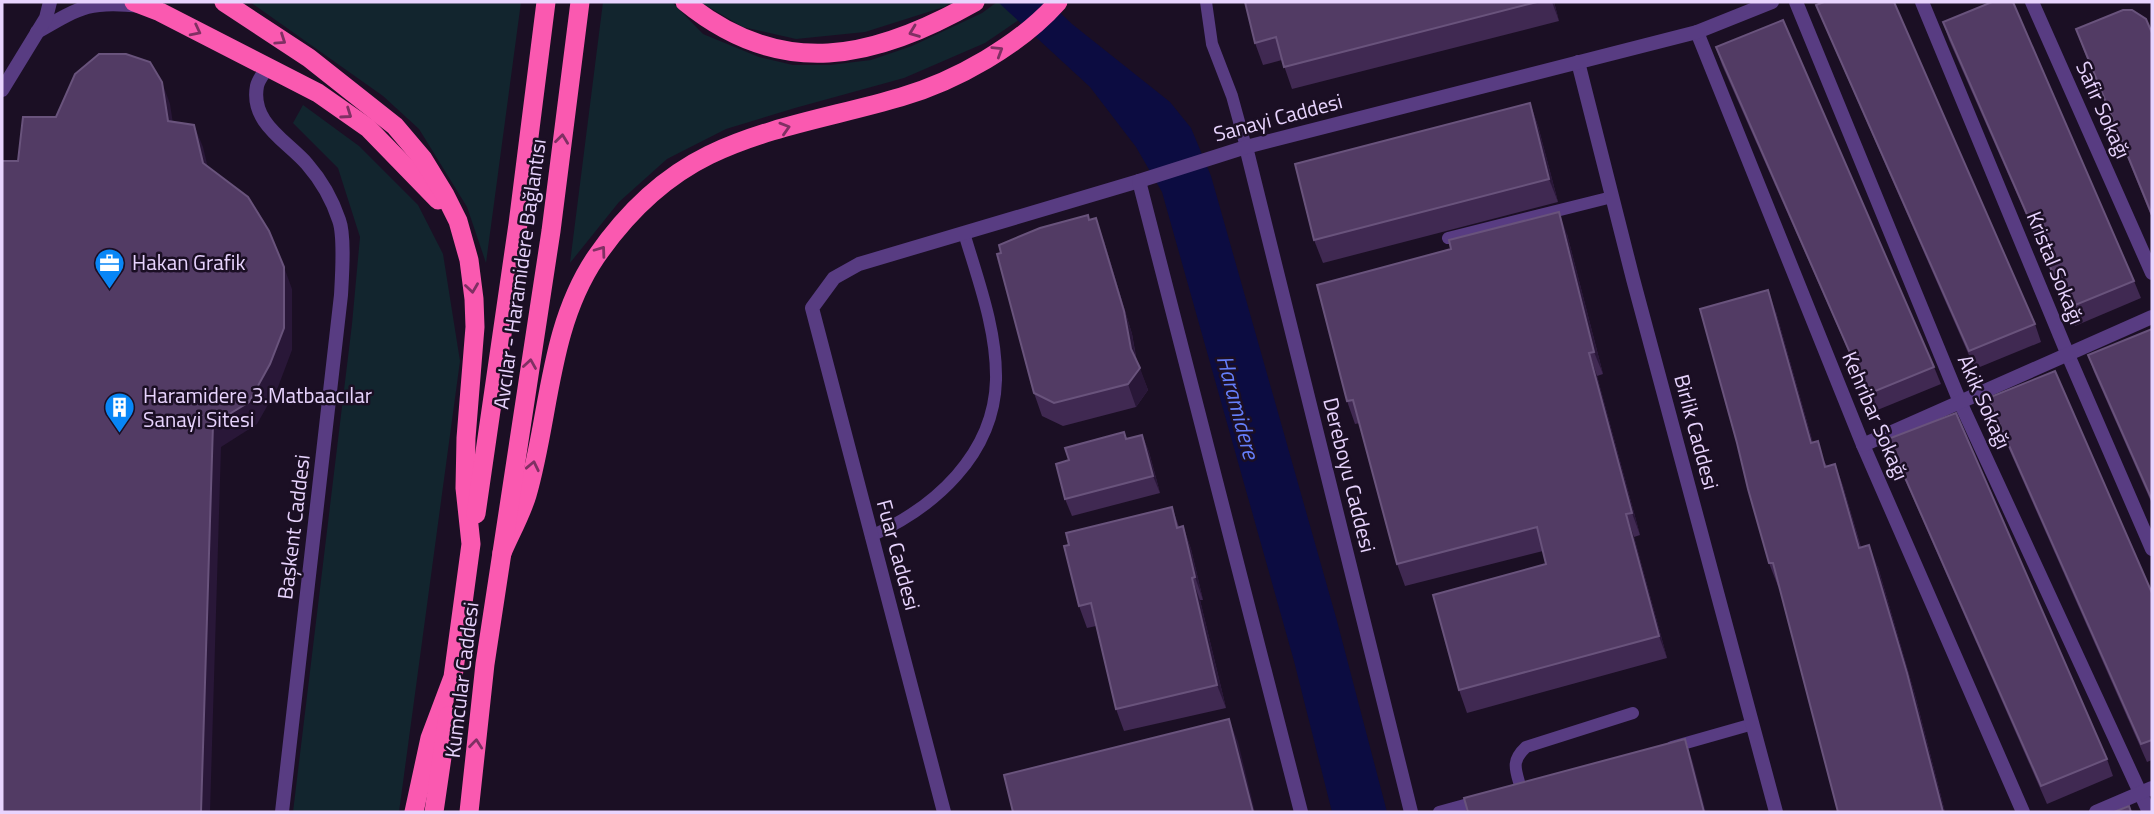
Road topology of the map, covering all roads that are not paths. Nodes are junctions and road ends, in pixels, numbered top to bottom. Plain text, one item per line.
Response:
1 (50, 2) edge
2 (224, 2) edge
3 (546, 2) edge
4 (580, 2) edge
5 (685, 2) edge
6 (975, 2) edge
7 (1058, 2) edge
8 (1206, 2) edge
9 (1772, 2) edge
10 (1796, 2) edge
11 (1923, 2) edge
12 (2032, 2) edge
13 (138, 4) edge
14 (37, 32) junction
15 (1697, 32) junction
16 (1578, 62) junction
17 (267, 68) junction
18 (2, 90) edge
19 (1247, 147) junction
20 (1139, 181) junction
21 (1612, 197) junction
22 (458, 221) junction
23 (964, 233) junction
24 (1448, 239) edge
25 (2152, 273) edge
26 (812, 308) joint
27 (2152, 317) edge
28 (2067, 355) junction
29 (1960, 402) junction
30 (1863, 445) junction
31 (872, 536) junction
32 (471, 544) junction
33 (2152, 550) edge
34 (502, 553) junction
35 (453, 677) junction
36 (1633, 713) dead end
37 (1753, 724) junction
38 (1662, 749) edge
39 (2146, 790) edge
40 (282, 812) edge
41 (414, 812) edge
42 (434, 812) edge
43 (469, 812) edge
44 (944, 812) edge
45 (1301, 812) edge
46 (1411, 812) edge
47 (1439, 812) edge
48 (1776, 812) edge
49 (2023, 812) edge
50 (2096, 812) edge
51 (2149, 812) edge

1 - 14 street
2 -> 22 highway
3 - 32 highway, Avcılar - Haramidere Bağlantısı
34 -> 4 highway, Avcılar - Haramidere Bağlantısı
6 -> 5 highway
34 -> 7 highway
8 - 19 lane
9 - 15 street, Sanayi Caddesi
10 - 29 street, Akik Sokağı
11 - 28 street, Kristal Sokağı
12 - 25 street, Safir Sokağı
13 - 14 street
13 -> 17 highway
14 - 18 street
15 - 16 street, Sanayi Caddesi
15 - 30 street, Kehribar Sokağı
16 - 19 street, Sanayi Caddesi
16 - 21 street, Birlik Caddesi
17 -> 22 highway
17 - 40 street, Başkent Caddesi
19 - 20 street, Sanayi Caddesi
19 - 46 street, Dereboyu Caddesi
20 - 23 street, Sanayi Caddesi
20 - 45 street
21 - 24 lane
21 - 37 street, Birlik Caddesi
22 -> 32 highway
23 - 26 street, Sanayi Caddesi
23 - 31 lane
26 - 31 street, Fuar Caddesi
27 - 28 street
28 - 29 street
28 - 33 street, Kristal Sokağı
29 - 30 street
29 - 39 street, Akik Sokağı
30 - 49 street, Kehribar Sokağı
31 - 44 street, Fuar Caddesi
32 - 35 highway
43 -> 34 highway, Kumcular Caddesi
35 - 41 highway
35 - 42 highway
36 - 47 lane
37 - 38 lane
37 - 48 street, Birlik Caddesi
39 - 50 street
39 - 51 street, Akik Sokağı

